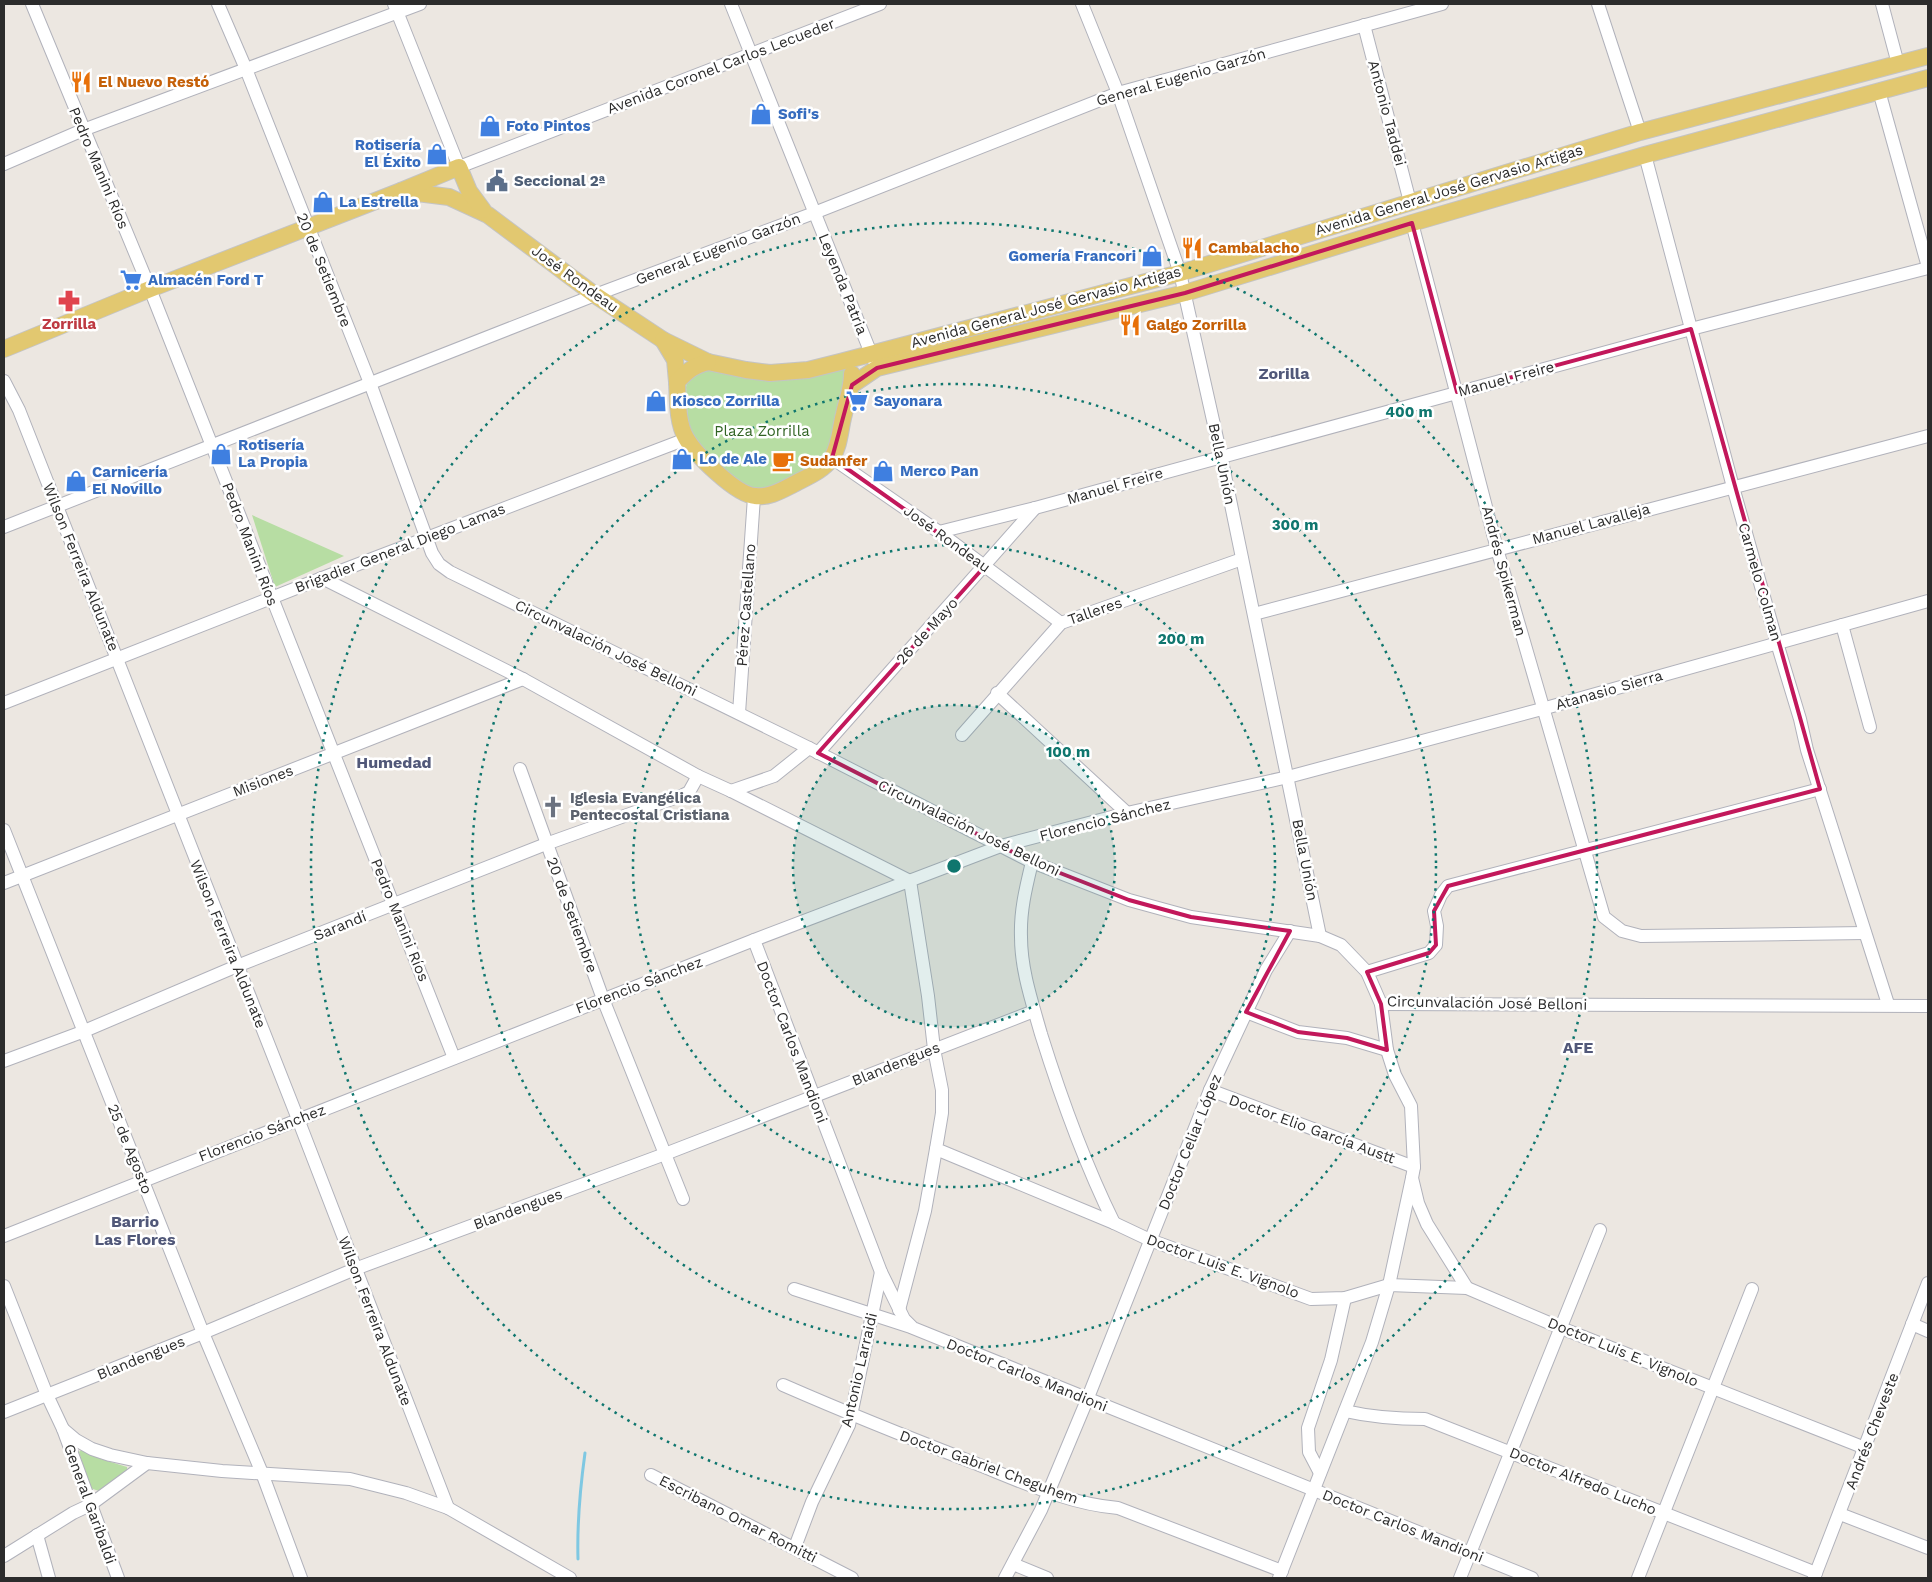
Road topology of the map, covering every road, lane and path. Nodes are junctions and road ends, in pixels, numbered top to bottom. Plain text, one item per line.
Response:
1 (32, 4) edge
2 (218, 4) edge
3 (420, 4) edge
4 (731, 4) edge
5 (880, 4) edge
6 (1082, 4) edge
7 (1442, 4) edge
8 (1598, 4) edge
9 (1882, 4) edge
10 (395, 8) edge
11 (1364, 25) junction
12 (750, 54) junction
13 (1928, 56) edge
14 (1898, 64) junction
15 (246, 69) junction
16 (1928, 78) edge
17 (1879, 91) junction
18 (1118, 93) junction
19 (83, 130) junction
20 (1640, 132) junction
21 (1645, 155) junction
22 (4, 164) edge
23 (459, 167) junction
24 (401, 192) junction
25 (1410, 202) junction
26 (814, 213) junction
27 (488, 215) junction
28 (1412, 222) junction
29 (307, 227) junction
30 (1928, 268) edge
31 (1180, 273) junction
32 (150, 289) junction
33 (1184, 293) junction
34 (595, 295) junction
35 (1691, 329) junction
36 (663, 340) junction
37 (4, 349) edge
38 (870, 353) junction
39 (708, 362) junction
40 (840, 362) junction
41 (877, 368) junction
42 (4, 381) edge
43 (677, 382) junction
44 (370, 383) junction
45 (852, 385) junction
46 (1457, 392) junction
47 (1928, 436) edge
48 (686, 438) junction
49 (212, 445) junction
50 (1221, 456) junction
51 (832, 458) junction
52 (1733, 487) junction
53 (754, 497) junction
54 (56, 506) junction
55 (1035, 508) junction
56 (4, 527) edge
57 (940, 532) junction
58 (426, 537) junction
59 (1496, 549) junction
60 (1242, 559) junction
61 (985, 566) junction
62 (322, 578) junction
63 (271, 598) junction
64 (1927, 605) edge
65 (1254, 614) junction
66 (1061, 623) junction
67 (1842, 625) junction
68 (1776, 643) junction
69 (118, 658) junction
70 (523, 679) junction
71 (997, 693) junction
72 (4, 703) edge
73 (1542, 709) junction
74 (739, 713) junction
75 (1870, 727) dead end
76 (962, 735) dead end
77 (814, 750) junction
78 (334, 753) junction
79 (520, 769) dead end
80 (698, 776) junction
81 (1288, 777) junction
82 (1820, 789) junction
83 (731, 791) junction
84 (1127, 813) junction
85 (178, 815) junction
86 (4, 830) edge
87 (546, 844) junction
88 (1001, 846) junction
89 (1585, 850) junction
90 (1032, 862) junction
91 (22, 876) junction
92 (910, 881) junction
93 (4, 883) edge
94 (393, 904) junction
95 (1290, 931) junction
96 (1865, 933) junction
97 (1320, 936) junction
98 (754, 940) junction
99 (237, 966) junction
100 (1366, 972) junction
101 (603, 999) junction
102 (1381, 1004) junction
103 (1888, 1004) junction
104 (1928, 1006) edge
105 (1034, 1011) junction
106 (1246, 1012) junction
107 (82, 1032) junction
108 (934, 1049) junction
109 (1387, 1050) junction
110 (454, 1058) junction
111 (4, 1061) edge
112 (1210, 1090) junction
113 (813, 1098) junction
114 (298, 1119) junction
115 (936, 1150) junction
116 (665, 1154) junction
117 (1413, 1172) junction
118 (142, 1180) junction
119 (683, 1199) dead end
120 (1114, 1223) junction
121 (1600, 1230) dead end
122 (4, 1236) edge
123 (1150, 1240) junction
124 (355, 1269) junction
125 (881, 1272) junction
126 (1928, 1283) edge
127 (1389, 1285) junction
128 (4, 1286) edge
129 (1467, 1288) junction
130 (794, 1289) dead end
131 (1752, 1289) dead end
132 (1345, 1298) junction
133 (899, 1310) junction
134 (872, 1315) junction
135 (1912, 1324) junction
136 (913, 1328) junction
137 (1561, 1328) junction
138 (1928, 1331) edge
139 (203, 1333) junction
140 (784, 1385) dead end
141 (1714, 1388) junction
142 (47, 1395) junction
143 (1087, 1400) junction
144 (1345, 1411) junction
145 (4, 1412) edge
146 (851, 1415) junction
147 (63, 1429) junction
148 (1865, 1448) junction
149 (1510, 1453) junction
150 (147, 1463) junction
151 (262, 1473) junction
152 (1320, 1473) junction
153 (651, 1474) dead end
154 (1314, 1491) junction
155 (1048, 1492) junction
156 (90, 1506) junction
157 (448, 1508) junction
158 (1664, 1514) junction
159 (1840, 1514) junction
160 (37, 1535) junction
161 (1927, 1543) edge
162 (795, 1547) junction
163 (1469, 1553) junction
164 (4, 1556) edge
165 (1013, 1564) junction
166 (1280, 1574) edge
167 (1815, 1576) edge
168 (49, 1578) edge
169 (118, 1578) edge
170 (301, 1578) edge
171 (570, 1578) edge
172 (852, 1578) edge
173 (1005, 1578) edge
174 (1047, 1578) edge
175 (1460, 1578) edge
176 (1532, 1578) edge
177 (1638, 1578) edge

1 - 19 street, Pedro Manini Ríos
2 - 15 street, 20 de Setiembre
3 - 10 street
4 - 12 street, Leyenda Patria
5 - 12 street, Avenida Coronel Carlos Lecueder
6 - 18 street, Bella Unión
7 - 11 street, General Eugenio Garzón
8 - 20 street
9 - 14 street
10 - 15 street
10 - 23 street
11 - 18 street, General Eugenio Garzón
11 - 25 street, Antonio Taddei
12 - 23 street, Avenida Coronel Carlos Lecueder
12 - 26 street, Leyenda Patria
13 - 14 main road, Avenida General José Gervasio Artigas
14 - 20 main road, Avenida General José Gervasio Artigas
15 - 19 street
15 - 29 street, 20 de Setiembre
16 - 17 main road, Avenida General José Gervasio Artigas
17 - 21 main road, Avenida General José Gervasio Artigas
17 - 30 street
18 - 26 street, General Eugenio Garzón
18 - 31 street, Bella Unión
19 - 22 street
19 - 32 street, Pedro Manini Ríos
20 - 25 main road, Avenida General José Gervasio Artigas
21 - 28 main road, Avenida General José Gervasio Artigas
21 - 35 street, Carmelo Colman
23 - 24 main road, Avenida Coronel Carlos Lecueder
23 - 27 main road, José Rondeau
24 - 27 main road, José Rondeau
24 - 29 main road, Avenida Coronel Carlos Lecueder
25 - 31 main road, Avenida General José Gervasio Artigas
26 - 34 street, General Eugenio Garzón
26 - 38 street, Leyenda Patria
27 - 34 main road, José Rondeau
28 - 33 main road, Avenida General José Gervasio Artigas
28 - 46 street, Andrés Spikerman
29 - 32 main road, Avenida Coronel Carlos Lecueder
29 - 44 street, 20 de Setiembre
30 - 35 street, Manuel Freire
31 - 33 street, Bella Unión
31 - 38 main road, Avenida General José Gervasio Artigas
32 - 37 main road, Avenida Coronel Carlos Lecueder
32 - 49 street, Pedro Manini Ríos
33 - 41 main road, Avenida General José Gervasio Artigas
33 - 50 street, Bella Unión
34 - 36 main road, José Rondeau
34 - 44 street, General Eugenio Garzón
35 - 46 street, Manuel Freire
35 - 52 street, Carmelo Colman
36 - 39 main road, José Rondeau
36 - 43 main road, José Rondeau
38 - 40 main road, Avenida General José Gervasio Artigas
38 - 41 street, Leyenda Patria
39 - 40 main road, Avenida General José Gervasio Artigas
39 - 43 main road
40 - 45 main road
41 - 45 main road, Avenida General José Gervasio Artigas
42 - 54 street, Wilson Ferreira Aldunate
43 - 48 main road, José Rondeau
44 - 49 street, General Eugenio Garzón
44 - 58 street, 20 de Setiembre
45 - 51 main road
46 - 50 street, Manuel Freire
46 - 59 street, Andrés Spikerman
47 - 52 street, Manuel Lavalleja
48 - 53 main road
48 - 58 street, Brigadier General Diego Lamas
49 - 54 street, General Eugenio Garzón
49 - 63 street, Pedro Manini Ríos
50 - 55 street, Manuel Freire
50 - 60 street, Bella Unión
51 - 53 main road
51 - 57 street, José Rondeau
52 - 59 street, Manuel Lavalleja
52 - 68 street, Carmelo Colman
53 - 74 street, Pérez Castellano
54 - 56 street, General Eugenio Garzón
54 - 69 street, Wilson Ferreira Aldunate
55 - 57 street, Manuel Freire
55 - 61 street, 26 de Mayo
57 - 61 street, José Rondeau
58 - 62 street, Brigadier General Diego Lamas
58 - 74 street, Circunvalación José Belloni
59 - 65 street, Manuel Lavalleja
59 - 73 street, Andrés Spikerman
60 - 65 street, Bella Unión
60 - 66 street, Talleres
61 - 66 street, José Rondeau
61 - 77 street, 26 de Mayo
62 - 63 street, Brigadier General Diego Lamas
62 - 70 street
63 - 69 street, Brigadier General Diego Lamas
63 - 78 street, Pedro Manini Ríos
64 - 67 street, Atanasio Sierra
65 - 81 street, Bella Unión
66 - 71 street, Talleres
67 - 68 street, Atanasio Sierra
67 - 75 street
68 - 73 street, Atanasio Sierra
68 - 82 street, Carmelo Colman
69 - 72 street, Brigadier General Diego Lamas
69 - 85 street, Wilson Ferreira Aldunate
70 - 78 street, Misiones
70 - 80 street
71 - 76 street, Talleres
71 - 84 street
73 - 81 street, Atanasio Sierra
73 - 89 street, Andrés Spikerman
74 - 77 street, Circunvalación José Belloni
77 - 83 street, 26 de Mayo
77 - 88 street, Circunvalación José Belloni
78 - 85 street, Misiones
78 - 94 street, Pedro Manini Ríos
79 - 87 street, 20 de Setiembre
80 - 83 street
80 - 87 street, Sarandí
81 - 84 street, Florencio Sánchez
81 - 97 street, Bella Unión
82 - 89 street
82 - 96 street, Carmelo Colman
83 - 92 street
84 - 88 street, Florencio Sánchez
85 - 91 street, Misiones
85 - 99 street, Wilson Ferreira Aldunate
86 - 91 street, 25 de Agosto
87 - 94 street, Sarandí
87 - 101 street, 20 de Setiembre
88 - 90 street, Circunvalación José Belloni
88 - 92 street, Florencio Sánchez
89 - 96 street, Andrés Spikerman
89 - 100 street
90 - 95 street, Circunvalación José Belloni
90 - 105 street
91 - 93 street, Misiones
91 - 107 street, 25 de Agosto
92 - 98 street, Florencio Sánchez
92 - 108 street
94 - 99 street, Sarandí
94 - 110 street, Pedro Manini Ríos
95 - 97 street, Circunvalación José Belloni
95 - 106 street, Doctor Celiar López
96 - 103 street, Carmelo Colman
97 - 100 street, Circunvalación José Belloni
98 - 101 street, Florencio Sánchez
98 - 113 street, Doctor Carlos Mandioni
99 - 107 street, Sarandí
99 - 114 street, Wilson Ferreira Aldunate
100 - 102 street, Circunvalación José Belloni
101 - 110 street, Florencio Sánchez
101 - 116 street, 20 de Setiembre
102 - 103 street, Circunvalación José Belloni
102 - 109 street
103 - 104 street, Circunvalación José Belloni
105 - 108 street, Blandengues
105 - 120 street
106 - 109 street
106 - 112 street, Doctor Celiar López
107 - 111 street, Sarandí
107 - 118 street, 25 de Agosto
108 - 113 street, Blandengues
108 - 115 street
109 - 117 street
110 - 114 street, Florencio Sánchez
112 - 117 street, Doctor Elio García Austt
112 - 123 street, Doctor Celiar López
113 - 116 street, Blandengues
113 - 125 street, Doctor Carlos Mandioni
114 - 118 street, Florencio Sánchez
114 - 124 street, Wilson Ferreira Aldunate
115 - 120 street, Doctor Luis E. Vignolo
115 - 133 street
116 - 119 street, 20 de Setiembre
116 - 124 street, Blandengues
117 - 127 street
117 - 129 street
118 - 122 street, Florencio Sánchez
118 - 139 street, 25 de Agosto
120 - 123 street, Doctor Luis E. Vignolo
121 - 137 street
123 - 132 street, Doctor Luis E. Vignolo
123 - 143 street, Doctor Celiar López
124 - 139 street, Blandengues
124 - 157 street, Wilson Ferreira Aldunate
125 - 133 street, Doctor Carlos Mandioni
125 - 134 street, Antonio Larraidi
126 - 135 street, Andrés Cheveste
127 - 129 street, Doctor Luis E. Vignolo
127 - 132 street, Doctor Luis E. Vignolo
127 - 144 street
128 - 142 street, General Garibaldi
129 - 137 street, Doctor Luis E. Vignolo
130 - 134 street
131 - 141 street
132 - 152 street
133 - 136 street, Doctor Carlos Mandioni
134 - 136 street
134 - 146 street, Antonio Larraidi
135 - 138 street
135 - 148 street, Andrés Cheveste
136 - 143 street, Doctor Carlos Mandioni
137 - 141 street, Doctor Luis E. Vignolo
137 - 149 street
139 - 142 street, Blandengues
139 - 151 street, 25 de Agosto
140 - 146 street, Doctor Gabriel Cheguhem
141 - 148 street, Doctor Luis E. Vignolo
141 - 158 street
142 - 145 street, Blandengues
142 - 147 street, General Garibaldi
143 - 154 street, Doctor Carlos Mandioni
143 - 155 street, Doctor Celiar López
144 - 149 street, Doctor Alfredo Lucho
144 - 152 street
146 - 155 street, Doctor Gabriel Cheguhem
146 - 162 street, Antonio Larraidi
147 - 150 street, General Garibaldi
147 - 156 street, General Garibaldi
148 - 159 street, Andrés Cheveste
149 - 158 street, Doctor Alfredo Lucho
149 - 163 street
150 - 151 street, General Garibaldi
150 - 156 street
151 - 157 street, General Garibaldi
151 - 170 street, 25 de Agosto
152 - 154 street
153 - 162 street, Escribano Omar Romitti
154 - 163 street, Doctor Carlos Mandioni
154 - 166 street
155 - 165 street, Doctor Celiar López
155 - 166 street, Doctor Gabriel Cheguhem
156 - 160 street
156 - 169 street, General Garibaldi
157 - 171 street, General Garibaldi
158 - 167 street, Doctor Alfredo Lucho
158 - 177 street
159 - 161 street
159 - 167 street, Andrés Cheveste
160 - 164 street
160 - 168 street
162 - 172 street, Escribano Omar Romitti
163 - 175 street
163 - 176 street, Doctor Carlos Mandioni
165 - 173 street, Doctor Celiar López
165 - 174 street

